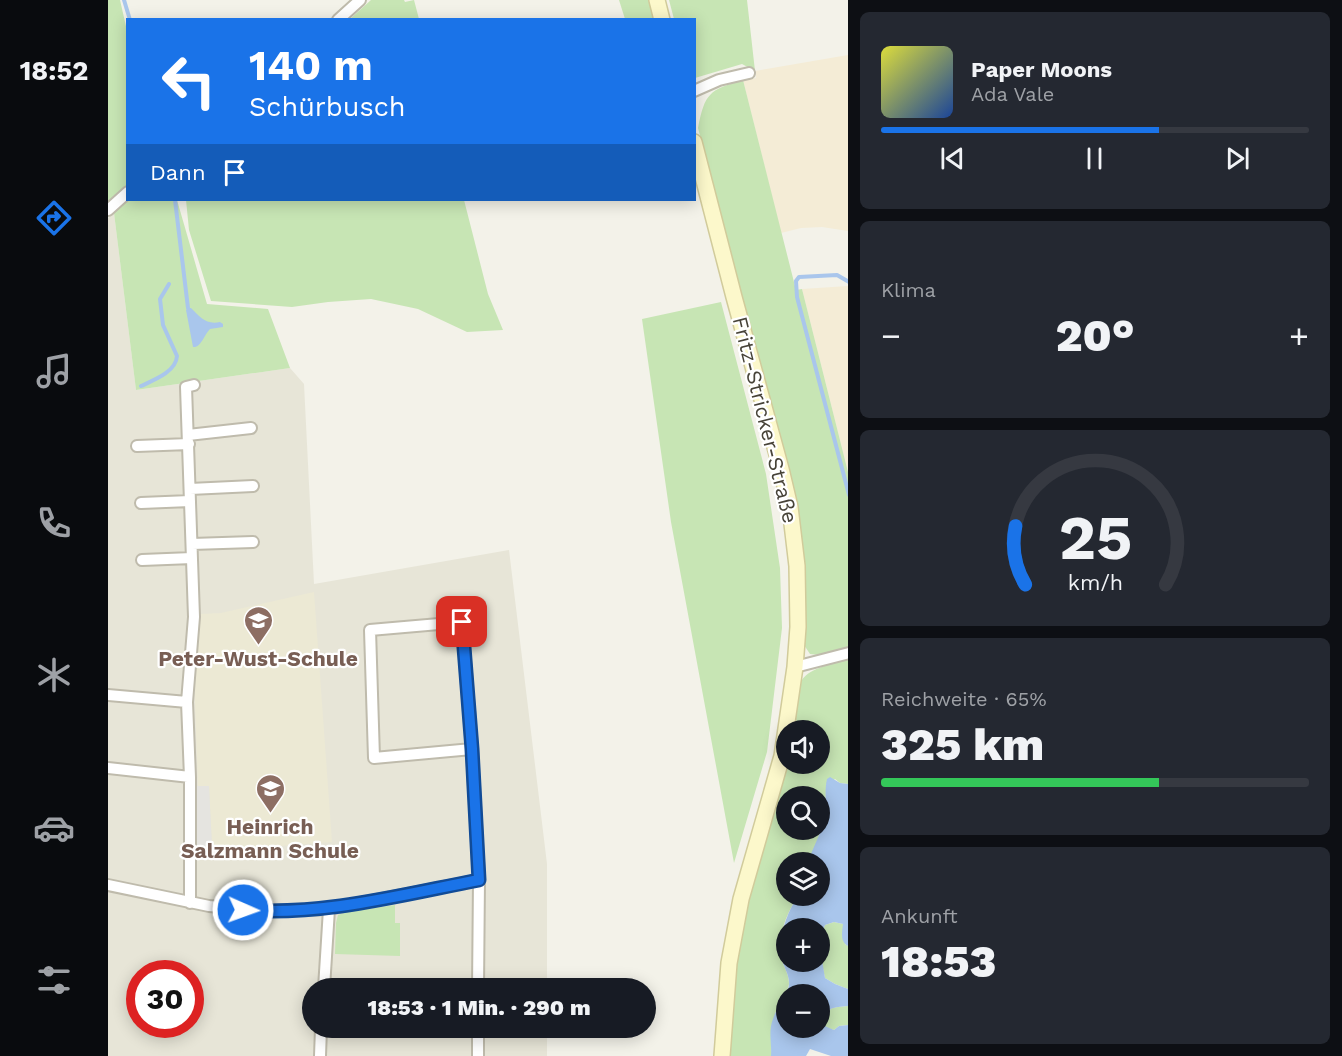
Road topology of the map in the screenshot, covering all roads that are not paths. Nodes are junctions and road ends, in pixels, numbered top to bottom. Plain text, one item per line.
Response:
1 (360, 0) edge
2 (657, 0) edge
3 (340, 18) edge
4 (662, 18) edge
5 (749, 73) dead end
6 (696, 91) edge
7 (696, 150) edge
8 (126, 194) edge
9 (108, 210) edge
10 (194, 385) dead end
11 (251, 428) dead end
12 (189, 440) junction
13 (137, 446) dead end
14 (253, 486) dead end
15 (190, 489) junction
16 (190, 501) junction
17 (141, 503) dead end
18 (253, 542) dead end
19 (192, 544) junction
20 (192, 558) junction
21 (142, 560) dead end
22 (848, 653) edge
23 (795, 667) junction
24 (108, 695) edge
25 (187, 702) junction
26 (472, 749) junction
27 (108, 768) edge
28 (190, 777) junction
29 (479, 880) junction
30 (108, 885) edge
31 (190, 903) junction
32 (329, 909) junction
33 (325, 978) edge
34 (478, 978) edge
35 (321, 1038) edge
36 (478, 1038) edge
37 (320, 1056) edge
38 (478, 1056) edge
39 (722, 1056) edge

1 - 3 street
2 - 4 main road
5 - 6 street
7 - 23 main road, Fritz-Stricker-Straße
8 - 9 street
10 - 12 street
11 - 12 street
12 - 13 street
12 - 15 street
14 - 15 street
15 - 16 street
16 - 17 street
16 - 19 street
18 - 19 street
19 - 20 street
20 - 21 street
20 - 25 street
22 - 23 street
23 - 39 main road, Fritz-Stricker-Straße
24 - 25 street
25 - 28 street
26 - 26 street
26 - 29 street
27 - 28 street
28 - 31 street
29 - 32 street
29 - 34 street
30 - 31 street
31 - 32 street
32 - 33 street
35 - 37 street
36 - 38 street

